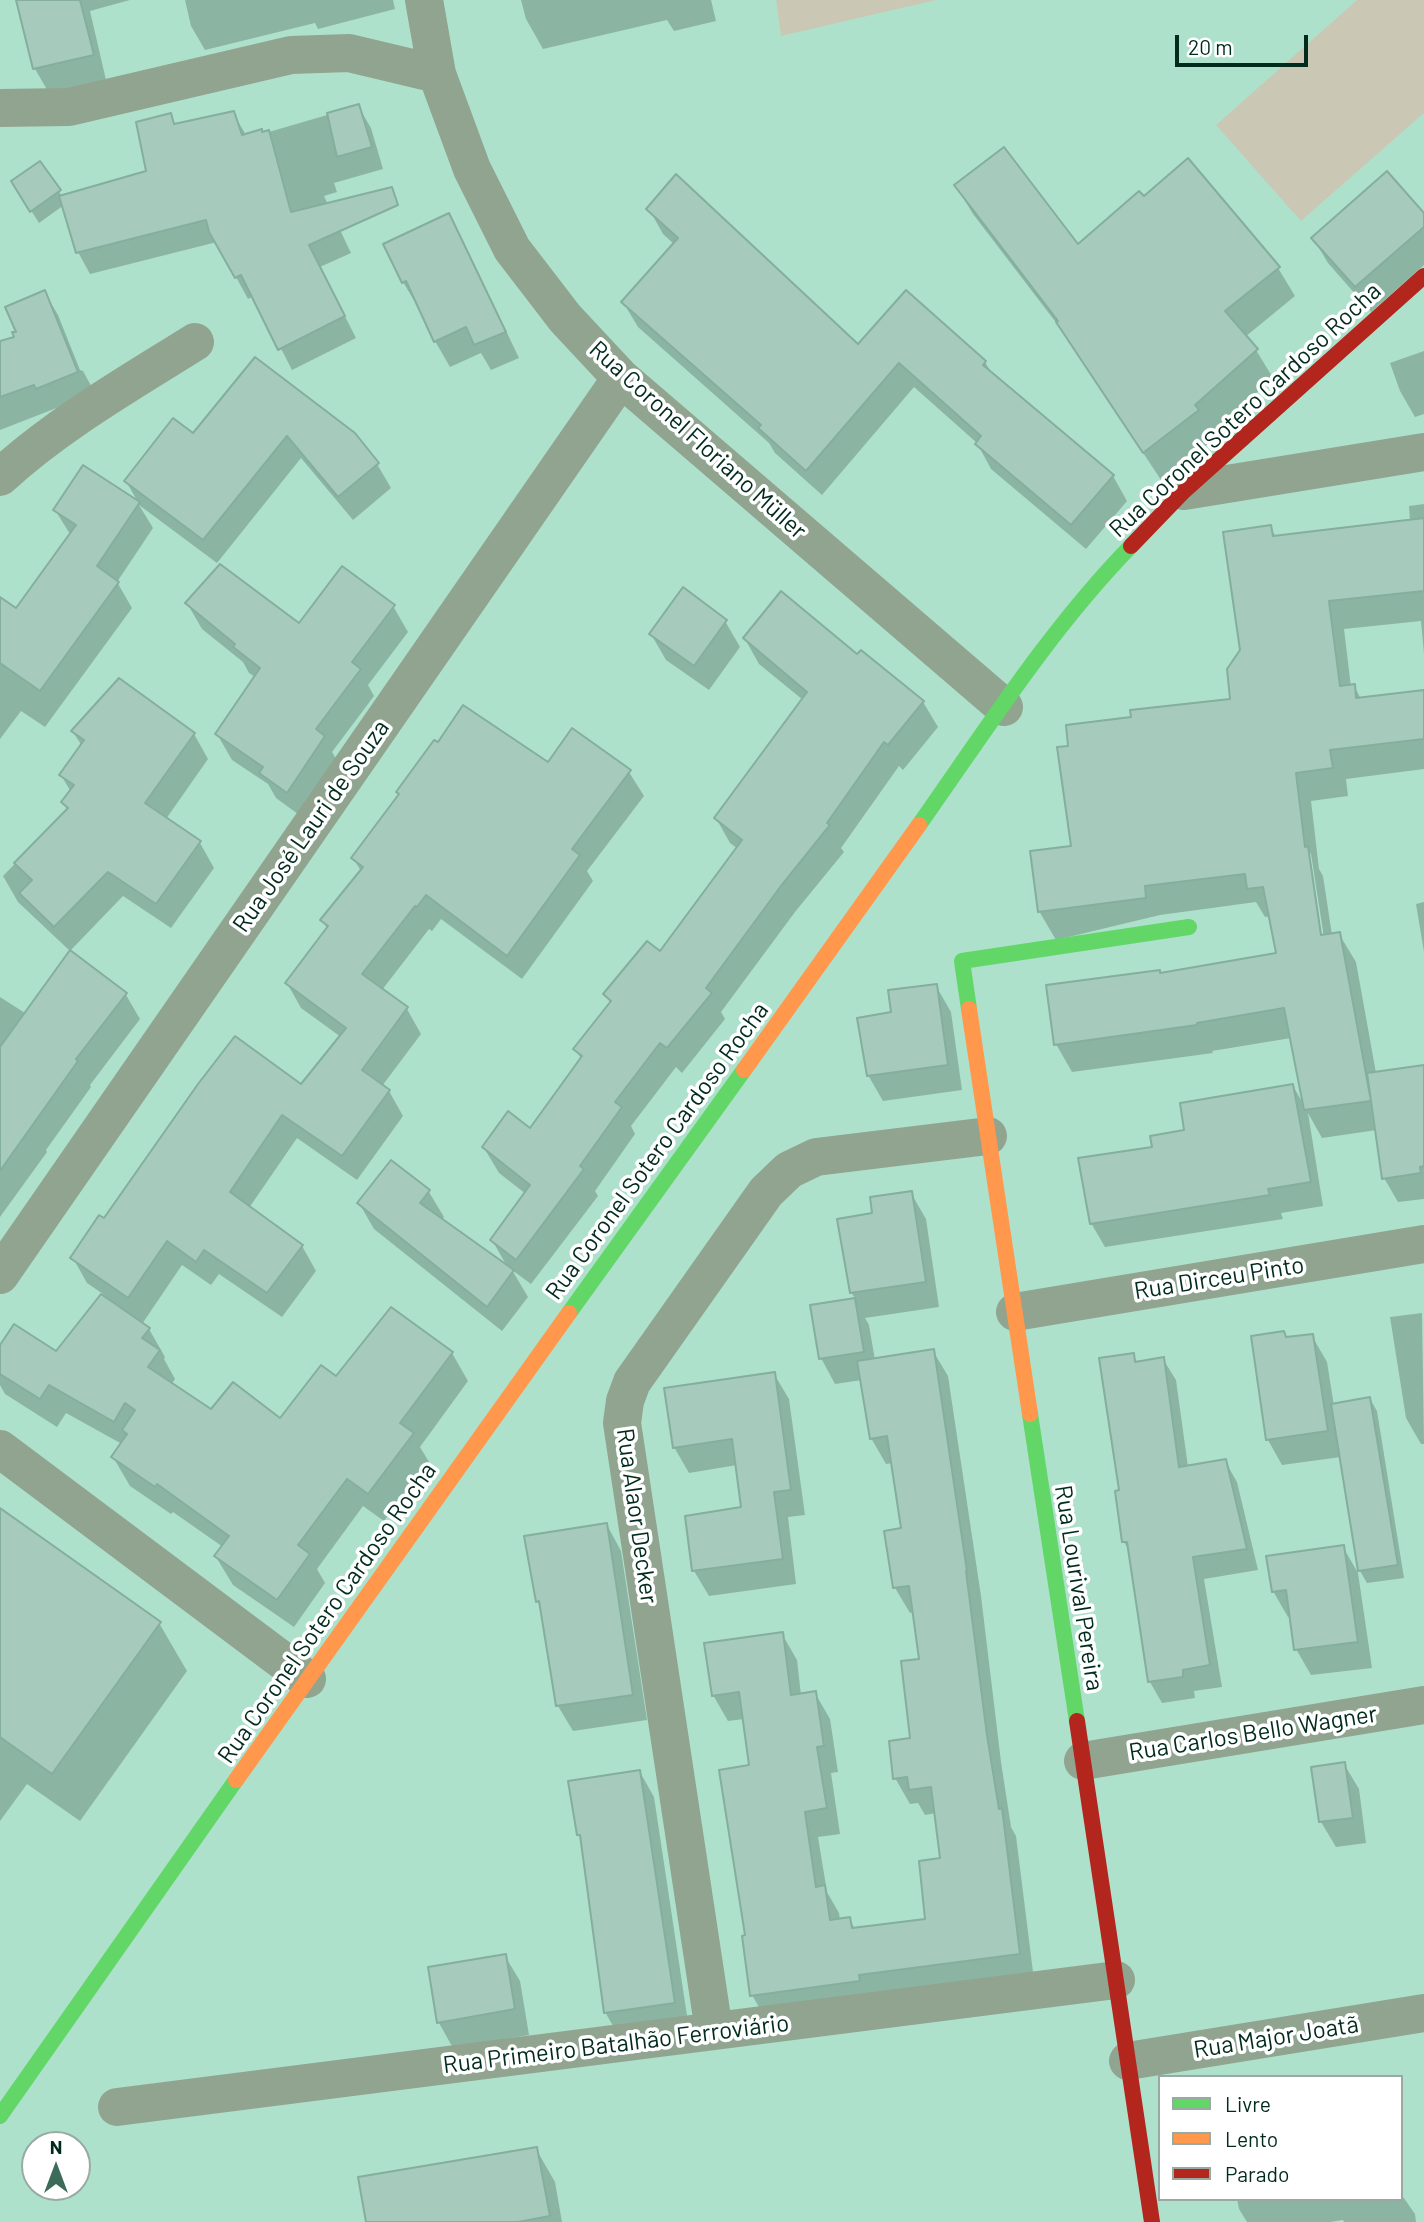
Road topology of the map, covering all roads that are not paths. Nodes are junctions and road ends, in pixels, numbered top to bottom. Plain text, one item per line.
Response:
1 (424, 0) edge
2 (438, 74) junction
3 (9, 109) edge
4 (1424, 276) edge
5 (195, 342) dead end
6 (621, 378) junction
7 (1424, 452) edge
8 (0, 477) edge
9 (1184, 491) junction
10 (1004, 707) junction
11 (1189, 927) dead end
12 (988, 1136) junction
13 (1424, 1244) edge
14 (0, 1275) edge
15 (1015, 1312) junction
16 (0, 1449) edge
17 (307, 1679) junction
18 (1424, 1705) edge
19 (1083, 1761) junction
20 (1115, 1980) junction
21 (1424, 2013) edge
22 (714, 2031) junction
23 (1128, 2061) junction
24 (117, 2107) dead end
25 (0, 2116) edge
26 (1152, 2222) edge

1 - 2 street, Rua Coronel Floriano Müller
2 - 3 street
2 - 6 street, Rua Coronel Floriano Müller
4 - 9 street, Rua Coronel Sotero Cardoso Rocha
5 - 8 street
6 - 10 street, Rua Coronel Floriano Müller
6 - 14 street, Rua José Lauri de Souza
7 - 9 street
9 - 10 street, Rua Coronel Sotero Cardoso Rocha
10 - 17 street, Rua Coronel Sotero Cardoso Rocha
11 - 12 street, Rua Lourival Pereira
12 - 15 street, Rua Lourival Pereira
12 - 22 street, Rua Alaor Decker
13 - 15 street, Rua Dirceu Pinto
15 - 19 street, Rua Lourival Pereira
16 - 17 street
17 - 25 street, Rua Coronel Sotero Cardoso Rocha
18 - 19 street, Rua Carlos Bello Wagner
19 - 20 street, Rua Lourival Pereira
20 - 22 street, Rua Primeiro Batalhão Ferroviário
20 - 23 street, Rua Lourival Pereira
21 - 23 street, Rua Major Joatã
22 - 24 street, Rua Primeiro Batalhão Ferroviário
23 - 26 street, Rua Lourival Pereira

